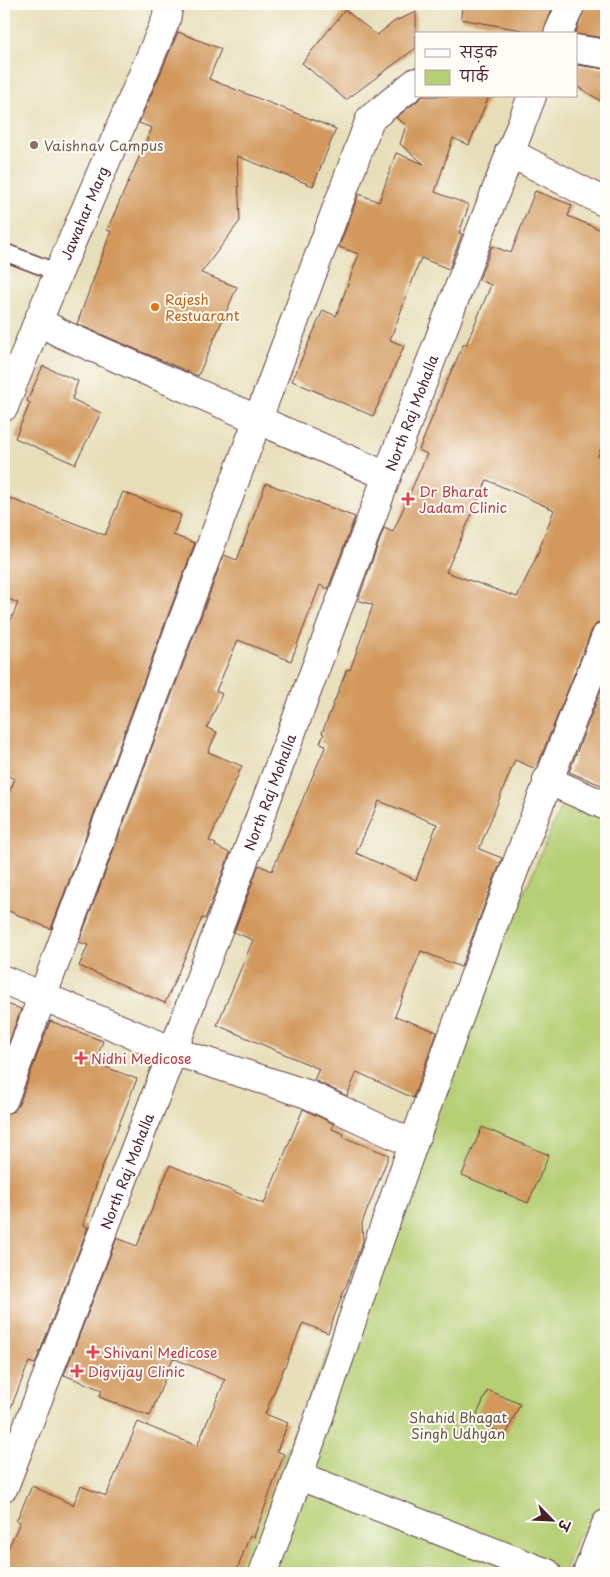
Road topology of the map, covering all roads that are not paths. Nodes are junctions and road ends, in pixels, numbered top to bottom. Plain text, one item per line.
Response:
1 (571, 4) edge
2 (171, 9) edge
3 (559, 32) edge
4 (578, 49) edge
5 (606, 54) edge
6 (415, 83) edge
7 (531, 98) edge
8 (509, 152) junction
9 (606, 203) edge
10 (4, 252) edge
11 (59, 273) junction
12 (38, 321) junction
13 (4, 407) edge
14 (259, 420) junction
15 (387, 476) junction
16 (606, 636) edge
17 (547, 780) junction
18 (606, 806) edge
19 (4, 980) edge
20 (41, 996) junction
21 (173, 1051) junction
22 (4, 1099) edge
23 (413, 1144) junction
24 (300, 1476) junction
25 (4, 1488) edge
26 (606, 1524) edge
27 (263, 1573) edge
28 (547, 1573) edge
29 (587, 1573) edge

1 - 3 street
2 - 11 street, Jawahar Marg
4 - 5 street
6 - 14 street
7 - 8 street, North Raj Mohalla
8 - 9 street
8 - 15 street, North Raj Mohalla
10 - 11 lane
11 - 12 street, Jawahar Marg
12 - 13 street, Jawahar Marg
12 - 14 street
14 - 15 street
14 - 20 street
15 - 21 street, North Raj Mohalla
16 - 17 street
17 - 18 street
17 - 23 street
19 - 20 street
20 - 21 street
20 - 22 street
21 - 23 street
21 - 25 street, North Raj Mohalla
23 - 24 street
24 - 27 street
24 - 28 street
26 - 29 street

